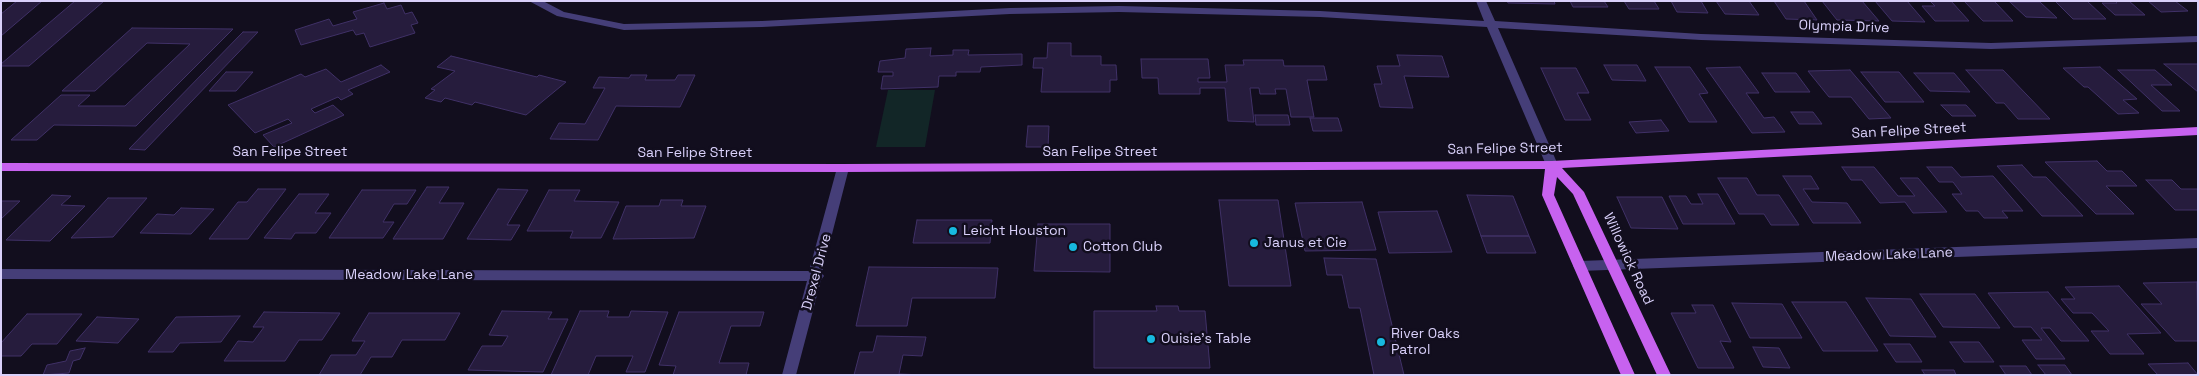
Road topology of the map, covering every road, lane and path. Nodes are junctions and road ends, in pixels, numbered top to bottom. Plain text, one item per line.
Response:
1 (534, 1) edge
2 (1481, 1) edge
3 (1490, 23) junction
4 (2198, 39) edge
5 (2198, 131) edge
6 (1552, 165) junction
7 (1, 167) edge
8 (843, 168) junction
9 (2198, 243) edge
10 (1580, 266) junction
11 (1612, 266) junction
12 (1, 274) edge
13 (816, 276) junction
14 (789, 375) edge
15 (1628, 375) edge
16 (1664, 375) edge

1 - 3 street, Olympia Drive
2 - 3 street, Willowick Road
3 - 4 street, Olympia Drive
3 - 6 street, Willowick Road
5 - 6 main road, San Felipe Street
6 - 8 main road, San Felipe Street
6 - 10 main road
6 - 11 main road, Willowick Road
7 - 8 main road, San Felipe Street
8 - 13 street, Drexel Drive
9 - 11 street, Meadow Lake Lane
10 - 11 street, Meadow Lake Lane
10 - 15 main road
11 - 16 main road, Willowick Road
12 - 13 street, Meadow Lake Lane
13 - 14 street, Drexel Drive

